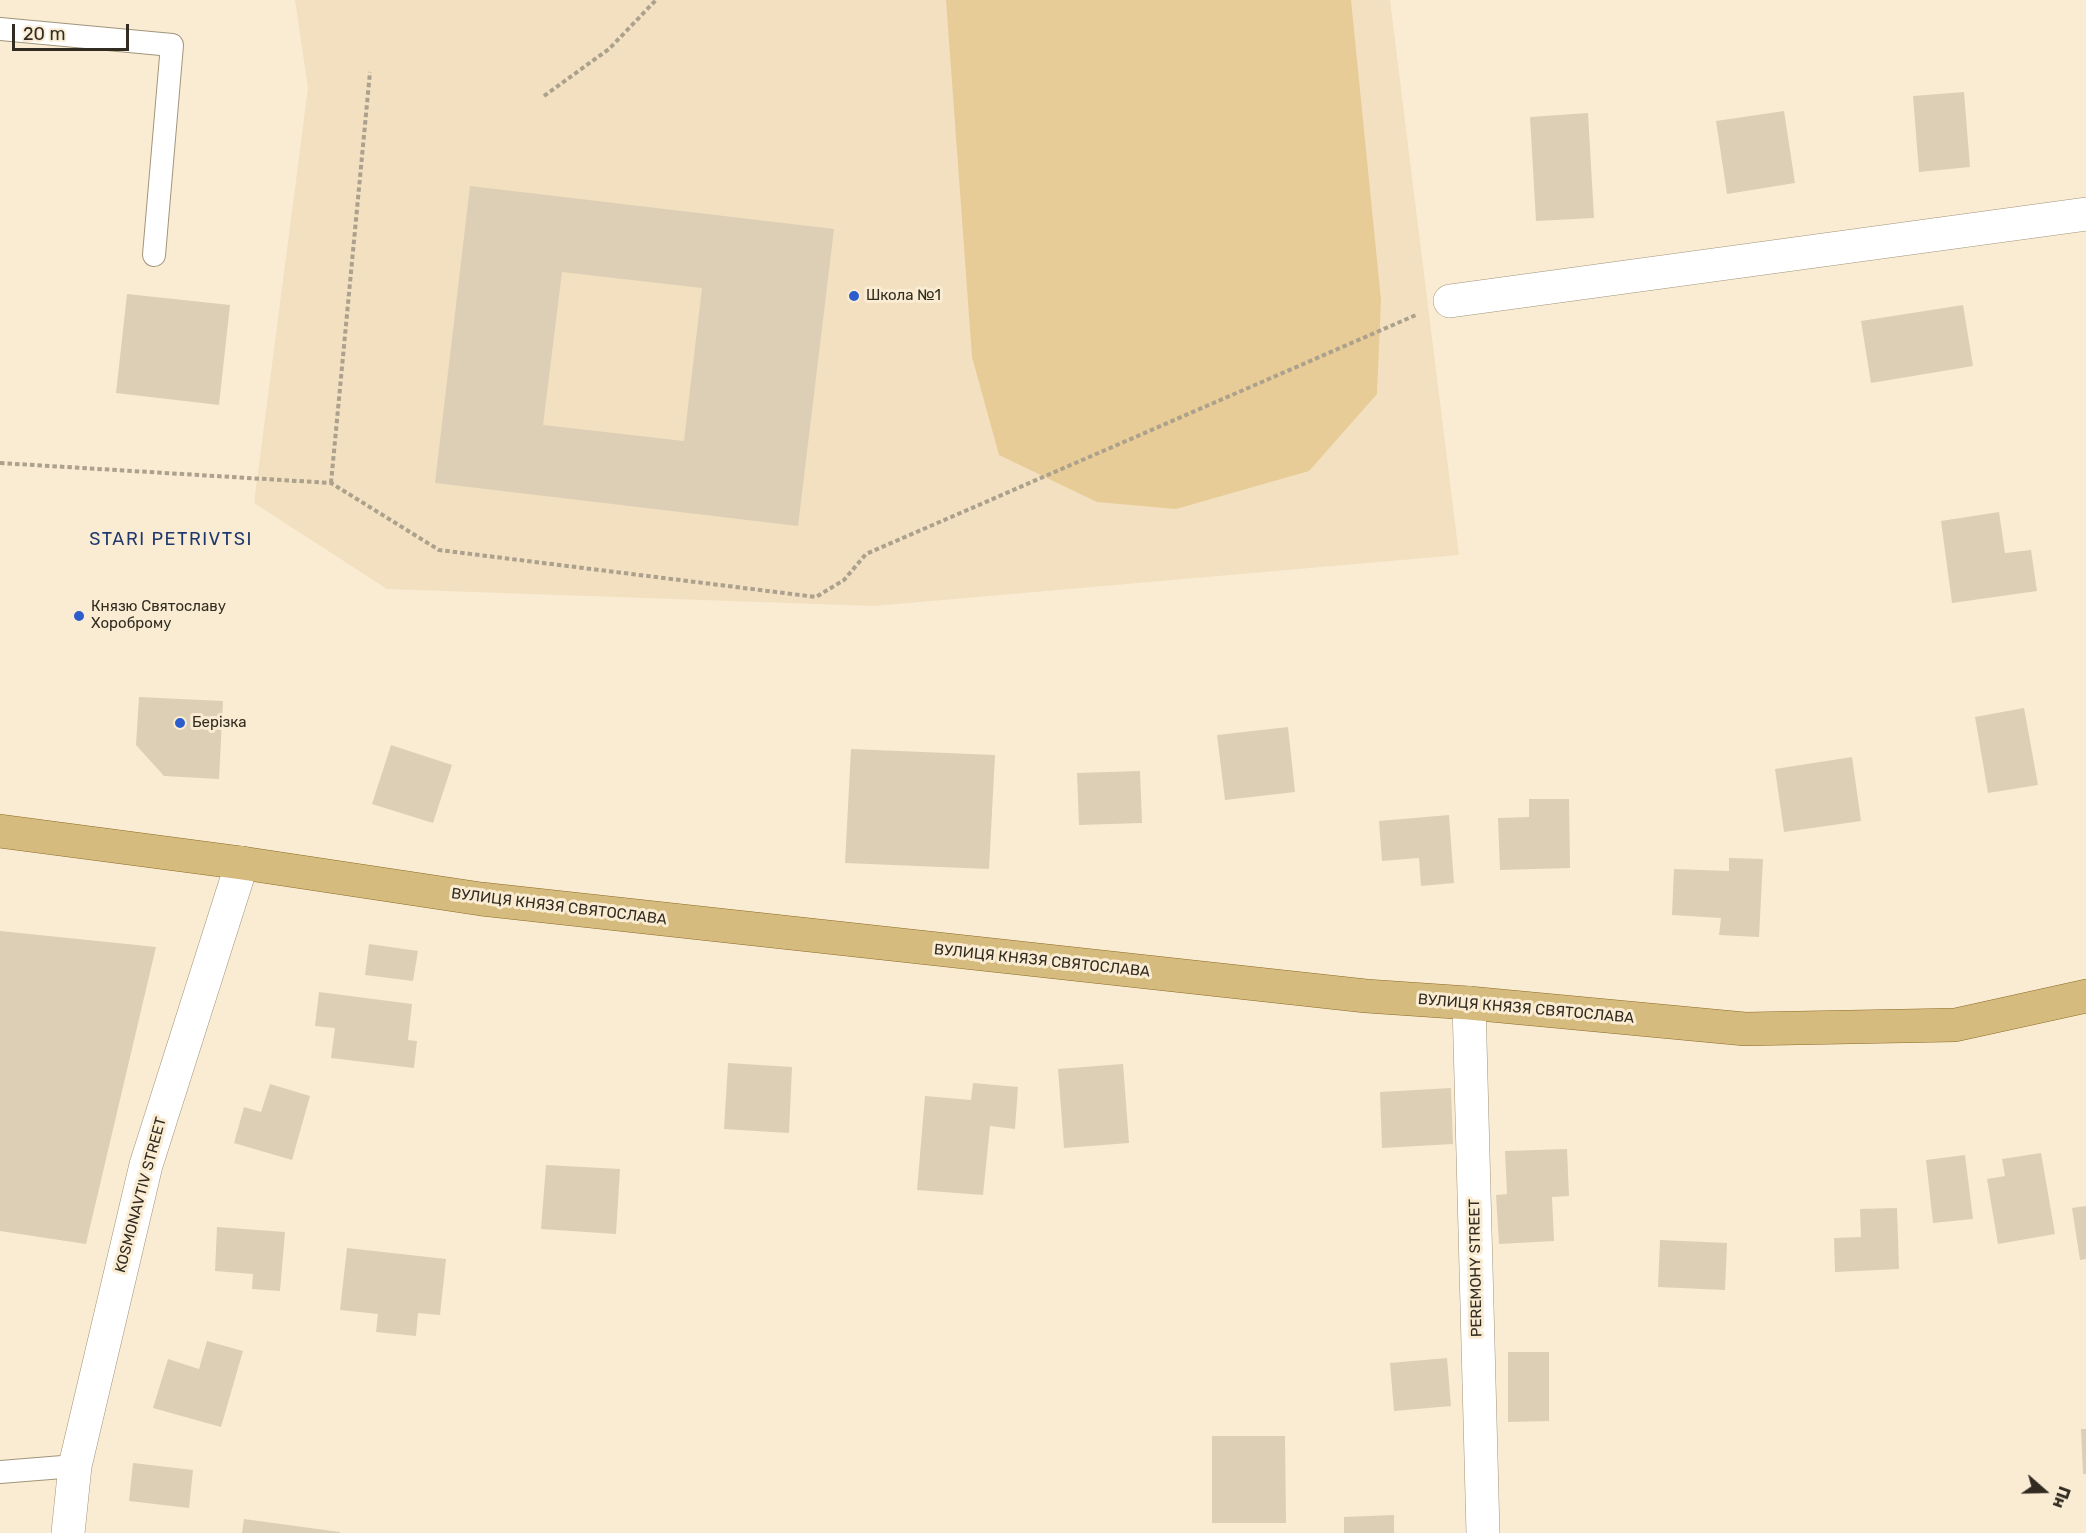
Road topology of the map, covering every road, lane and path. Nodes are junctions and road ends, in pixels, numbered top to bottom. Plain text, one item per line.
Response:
1 (656, 0) edge
2 (0, 28) edge
3 (370, 72) dead end
4 (544, 96) dead end
5 (2086, 214) edge
6 (154, 255) dead end
7 (1450, 301) joint
8 (0, 462) edge
9 (331, 483) junction
10 (0, 831) edge
11 (242, 863) junction
12 (2086, 996) edge
13 (1469, 1003) junction
14 (75, 1466) junction
15 (0, 1472) edge
16 (68, 1533) edge
17 (1483, 1533) edge

1 - 4 path
2 - 6 lane
3 - 9 path
5 - 7 street
7 - 9 path
8 - 9 path
10 - 11 main road, ВУЛИЦЯ КНЯЗЯ СВЯТОСЛАВА
11 - 13 main road, ВУЛИЦЯ КНЯЗЯ СВЯТОСЛАВА
11 - 14 street, KOSMONAVTIV STREET
12 - 13 main road, ВУЛИЦЯ КНЯЗЯ СВЯТОСЛАВА
13 - 17 street, PEREMOHY STREET
14 - 15 lane
14 - 16 street, KOSMONAVTIV STREET

